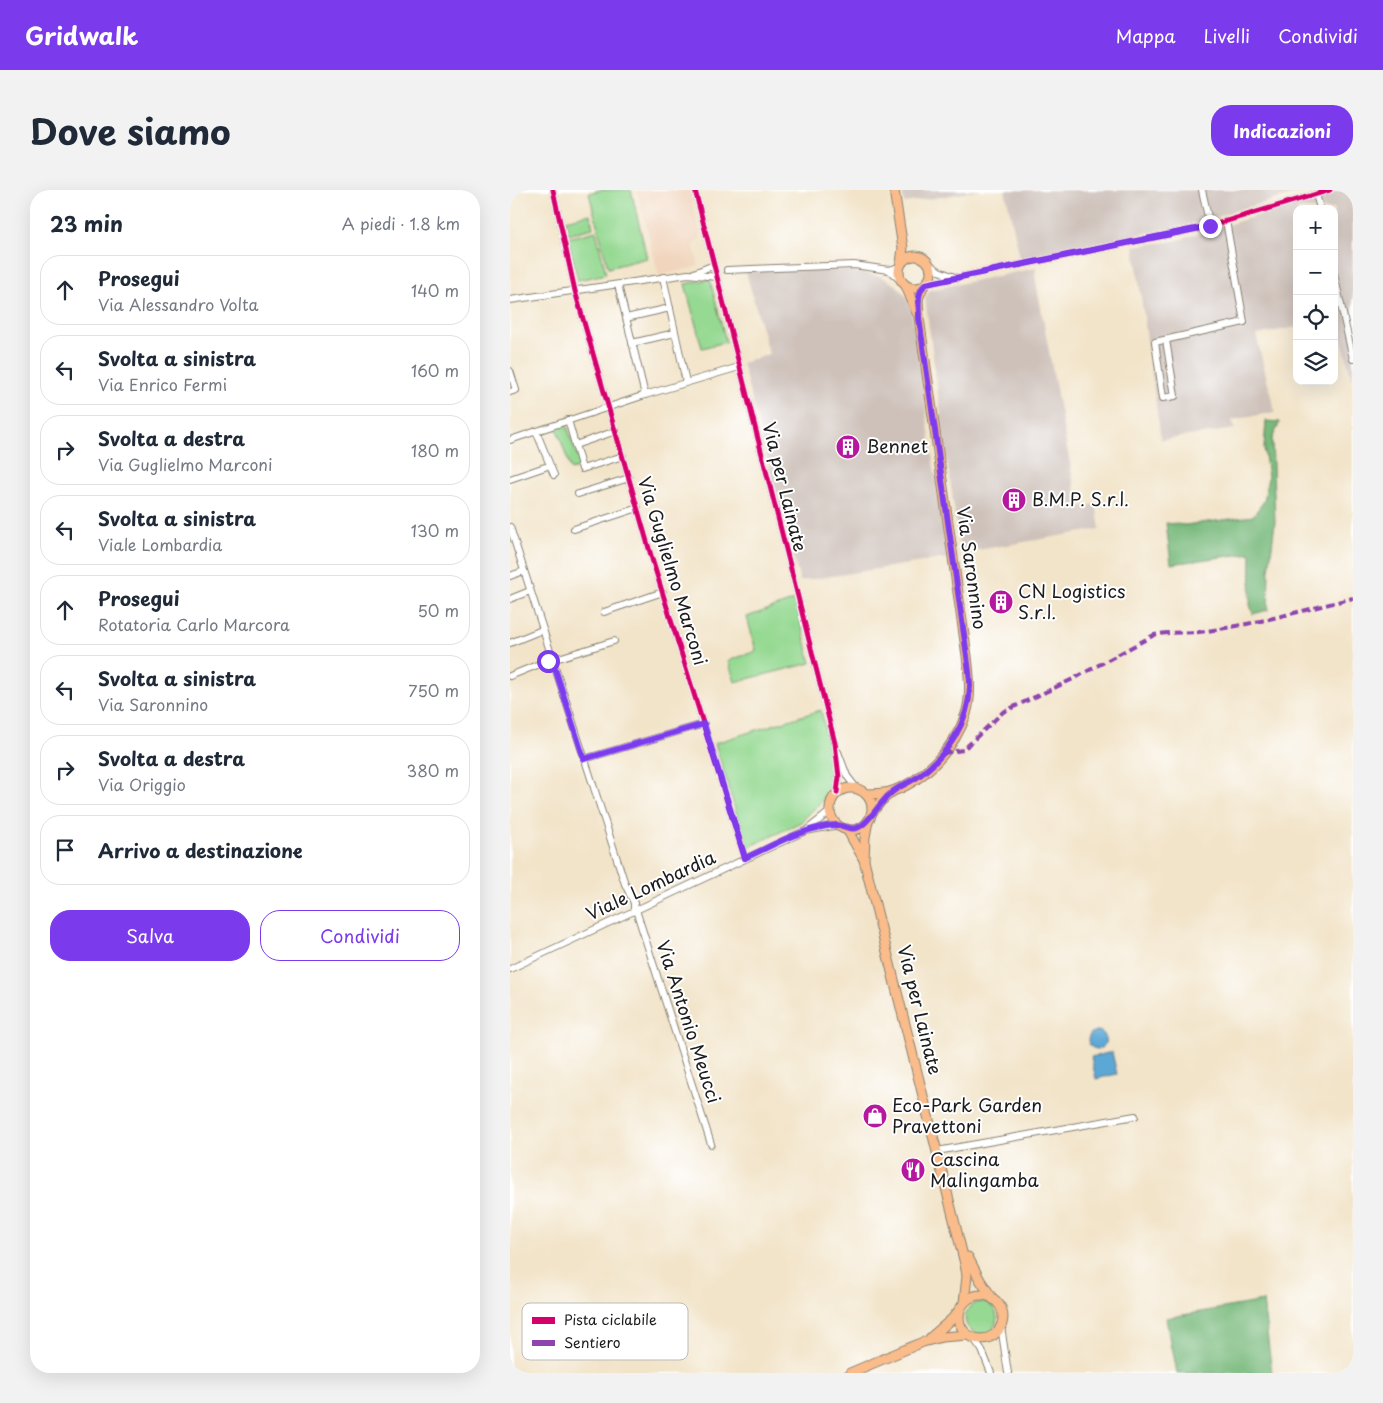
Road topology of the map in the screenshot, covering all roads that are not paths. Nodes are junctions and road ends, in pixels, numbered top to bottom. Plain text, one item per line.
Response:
1 (553, 190) edge
2 (695, 190) edge
3 (894, 190) edge
4 (1202, 190) edge
5 (1330, 190) edge
6 (1316, 194) junction
7 (1319, 205) edge
8 (1226, 221) junction
9 (1210, 226) junction
10 (900, 228) junction
11 (917, 256) junction
12 (928, 263) junction
13 (714, 265) junction
14 (900, 265) junction
15 (728, 270) dead end
16 (889, 270) junction
17 (693, 274) junction
18 (663, 277) junction
19 (717, 277) junction
20 (959, 279) junction
21 (903, 283) junction
22 (618, 285) junction
23 (924, 285) junction
24 (574, 291) junction
25 (1338, 292) edge
26 (510, 300) edge
27 (670, 308) junction
28 (626, 318) junction
29 (919, 318) junction
30 (675, 333) junction
31 (1166, 340) junction
32 (632, 343) junction
33 (1353, 360) edge
34 (739, 367) junction
35 (510, 371) edge
36 (686, 382) junction
37 (510, 392) edge
38 (645, 395) junction
39 (609, 406) junction
40 (568, 420) junction
41 (536, 431) junction
42 (616, 431) junction
43 (510, 440) edge
44 (575, 446) junction
45 (623, 456) junction
46 (545, 466) dead end
47 (554, 475) dead end
48 (630, 478) junction
49 (510, 479) edge
50 (578, 494) dead end
51 (638, 508) junction
52 (574, 529) dead end
53 (511, 532) edge
54 (524, 571) junction
55 (510, 576) edge
56 (530, 591) junction
57 (663, 592) junction
58 (510, 599) edge
59 (604, 612) dead end
60 (542, 630) junction
61 (614, 641) dead end
62 (510, 643) edge
63 (552, 660) junction
64 (510, 676) edge
65 (704, 724) junction
66 (835, 744) junction
67 (584, 759) junction
68 (856, 789) junction
69 (893, 791) junction
70 (838, 793) junction
71 (866, 794) junction
72 (831, 802) junction
73 (869, 818) junction
74 (843, 827) junction
75 (805, 831) junction
76 (745, 858) junction
77 (864, 860) junction
78 (635, 910) junction
79 (510, 970) edge
80 (1135, 1116) dead end
81 (711, 1144) dead end
82 (937, 1151) junction
83 (961, 1244) junction
84 (993, 1299) junction
85 (962, 1306) junction
86 (1001, 1326) junction
87 (971, 1337) junction
88 (923, 1342) junction
89 (850, 1373) edge
90 (990, 1373) edge
91 (1008, 1373) edge

1 - 24 street, Via Guglielmo Marconi
2 - 13 street, Via per Lainate
3 - 10 main road
4 - 9 street
5 - 6 street
6 - 7 street
6 - 8 street
8 - 9 street
8 - 31 street
9 - 20 street
10 - 11 main road
10 - 14 main road
11 - 12 main road
11 - 14 main road
12 - 20 street
12 - 23 main road
13 - 17 street
13 - 19 street, Via per Lainate
14 - 16 street
14 - 21 main road
15 - 16 street
16 - 21 street
17 - 18 street
17 - 19 street
18 - 22 street
18 - 27 street
19 - 34 street, Via per Lainate
20 - 23 street
21 - 23 main road
21 - 29 main road, Via Saronnino
22 - 24 street
22 - 28 street
23 - 29 main road, Via Saronnino
24 - 26 street
24 - 39 street, Via Guglielmo Marconi
25 - 33 street
27 - 28 street
27 - 30 street
28 - 32 street
29 - 69 main road, Via Saronnino
30 - 32 street
30 - 36 street
31 - 31 street
32 - 38 street
34 - 36 street
34 - 66 street, Via per Lainate
35 - 37 street
36 - 38 street
38 - 39 street
39 - 40 street
39 - 42 street, Via Guglielmo Marconi
40 - 41 street
40 - 44 street
41 - 43 street
41 - 47 street
42 - 44 street
42 - 45 street, Via Guglielmo Marconi
44 - 45 street
45 - 48 street, Via Guglielmo Marconi
46 - 49 street
48 - 50 street
48 - 51 street, Via Guglielmo Marconi
51 - 52 street
51 - 57 street, Via Guglielmo Marconi
53 - 54 street, Via Antonio Meucci
54 - 55 street
54 - 56 street, Via Antonio Meucci
56 - 58 street
56 - 60 street, Via Antonio Meucci
57 - 59 street
57 - 65 street, Via Guglielmo Marconi
60 - 62 street
60 - 63 street, Via Antonio Meucci
61 - 63 street
63 - 64 street
63 - 67 street, Via Antonio Meucci
65 - 67 street
65 - 76 street, Via Guglielmo Marconi
66 - 68 street, Via per Lainate
66 - 70 street, Via per Lainate
67 - 78 street, Via Antonio Meucci
68 - 70 main road
68 - 71 main road
69 - 71 main road, Via Saronnino
69 - 73 main road, Via Saronnino
70 - 72 main road
71 - 73 main road
72 - 74 main road
72 - 75 street, Viale Lombardia
73 - 74 main road
73 - 77 main road, Via per Lainate
74 - 75 street, Viale Lombardia
74 - 77 main road, Via per Lainate
75 - 76 street, Viale Lombardia
76 - 78 street, Viale Lombardia
77 - 82 main road, Via per Lainate
78 - 79 street, Viale Lombardia
78 - 81 street, Via Antonio Meucci
80 - 82 street
82 - 83 main road, Via per Lainate
83 - 84 main road
83 - 85 main road
84 - 85 main road
84 - 86 main road
85 - 87 main road
85 - 88 main road
86 - 87 main road
86 - 91 street
87 - 88 main road
87 - 90 street
88 - 89 main road

